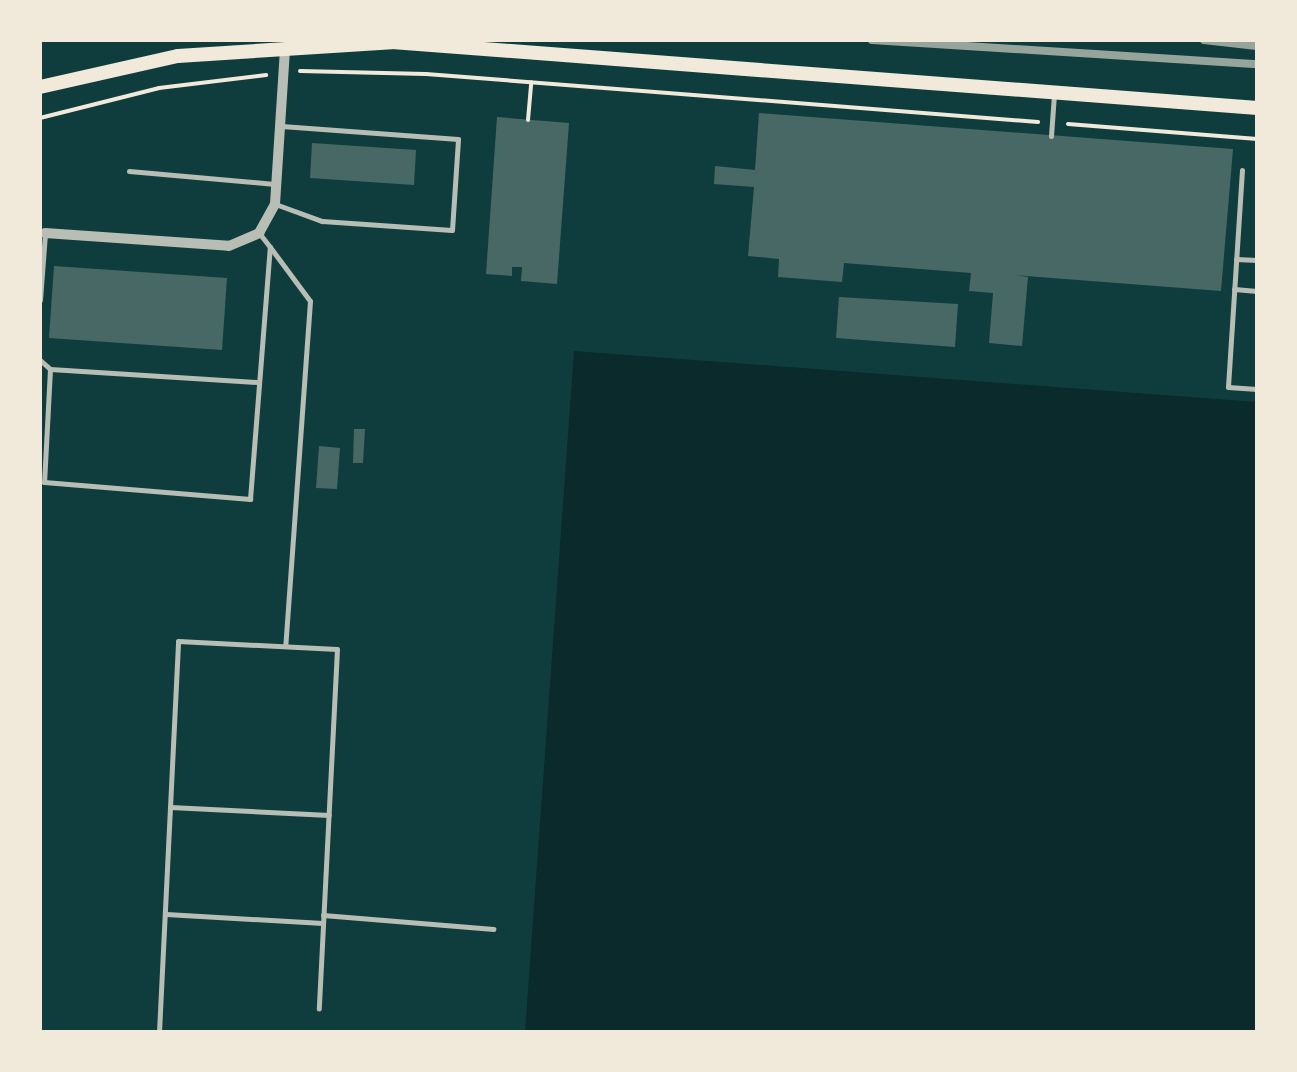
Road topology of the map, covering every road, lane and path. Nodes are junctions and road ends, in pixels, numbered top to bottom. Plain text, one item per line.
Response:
1 (285, 48) junction
2 (285, 73) junction
3 (531, 82) junction
4 (40, 86) edge
5 (1054, 92) junction
6 (1257, 108) edge
7 (40, 118) edge
8 (528, 120) dead end
9 (1052, 123) junction
10 (281, 126) junction
11 (1050, 136) dead end
12 (1257, 139) edge
13 (1242, 170) dead end
14 (129, 171) dead end
15 (277, 184) junction
16 (275, 204) junction
17 (45, 232) joint
18 (259, 232) junction
19 (270, 248) junction
20 (1236, 259) junction
21 (1257, 260) edge
22 (1234, 289) junction
23 (1257, 291) edge
24 (40, 300) edge
25 (40, 360) edge
26 (50, 369) junction
27 (260, 382) junction
28 (1257, 389) edge
29 (285, 646) junction
30 (170, 807) junction
31 (328, 815) junction
32 (165, 914) junction
33 (323, 919) junction
34 (493, 929) dead end
35 (319, 1008) dead end
36 (159, 1032) edge

1 - 2 street
1 - 4 main road
1 - 5 main road
2 - 3 path
2 - 7 path
2 - 10 street
3 - 8 path
3 - 9 path
5 - 6 main road
5 - 9 lane
9 - 11 lane
9 - 12 path
10 - 15 street
10 - 16 lane
13 - 20 lane
14 - 15 lane
15 - 16 street
16 - 18 street
17 - 18 street
17 - 24 lane
18 - 19 lane
19 - 27 lane
19 - 29 lane
20 - 21 lane
20 - 22 lane
22 - 23 lane
22 - 28 lane
25 - 26 lane
26 - 27 lane
26 - 27 lane
29 - 30 lane
29 - 31 lane
30 - 31 lane
30 - 32 lane
31 - 33 lane
32 - 33 lane
32 - 36 lane
33 - 34 lane
33 - 35 lane

